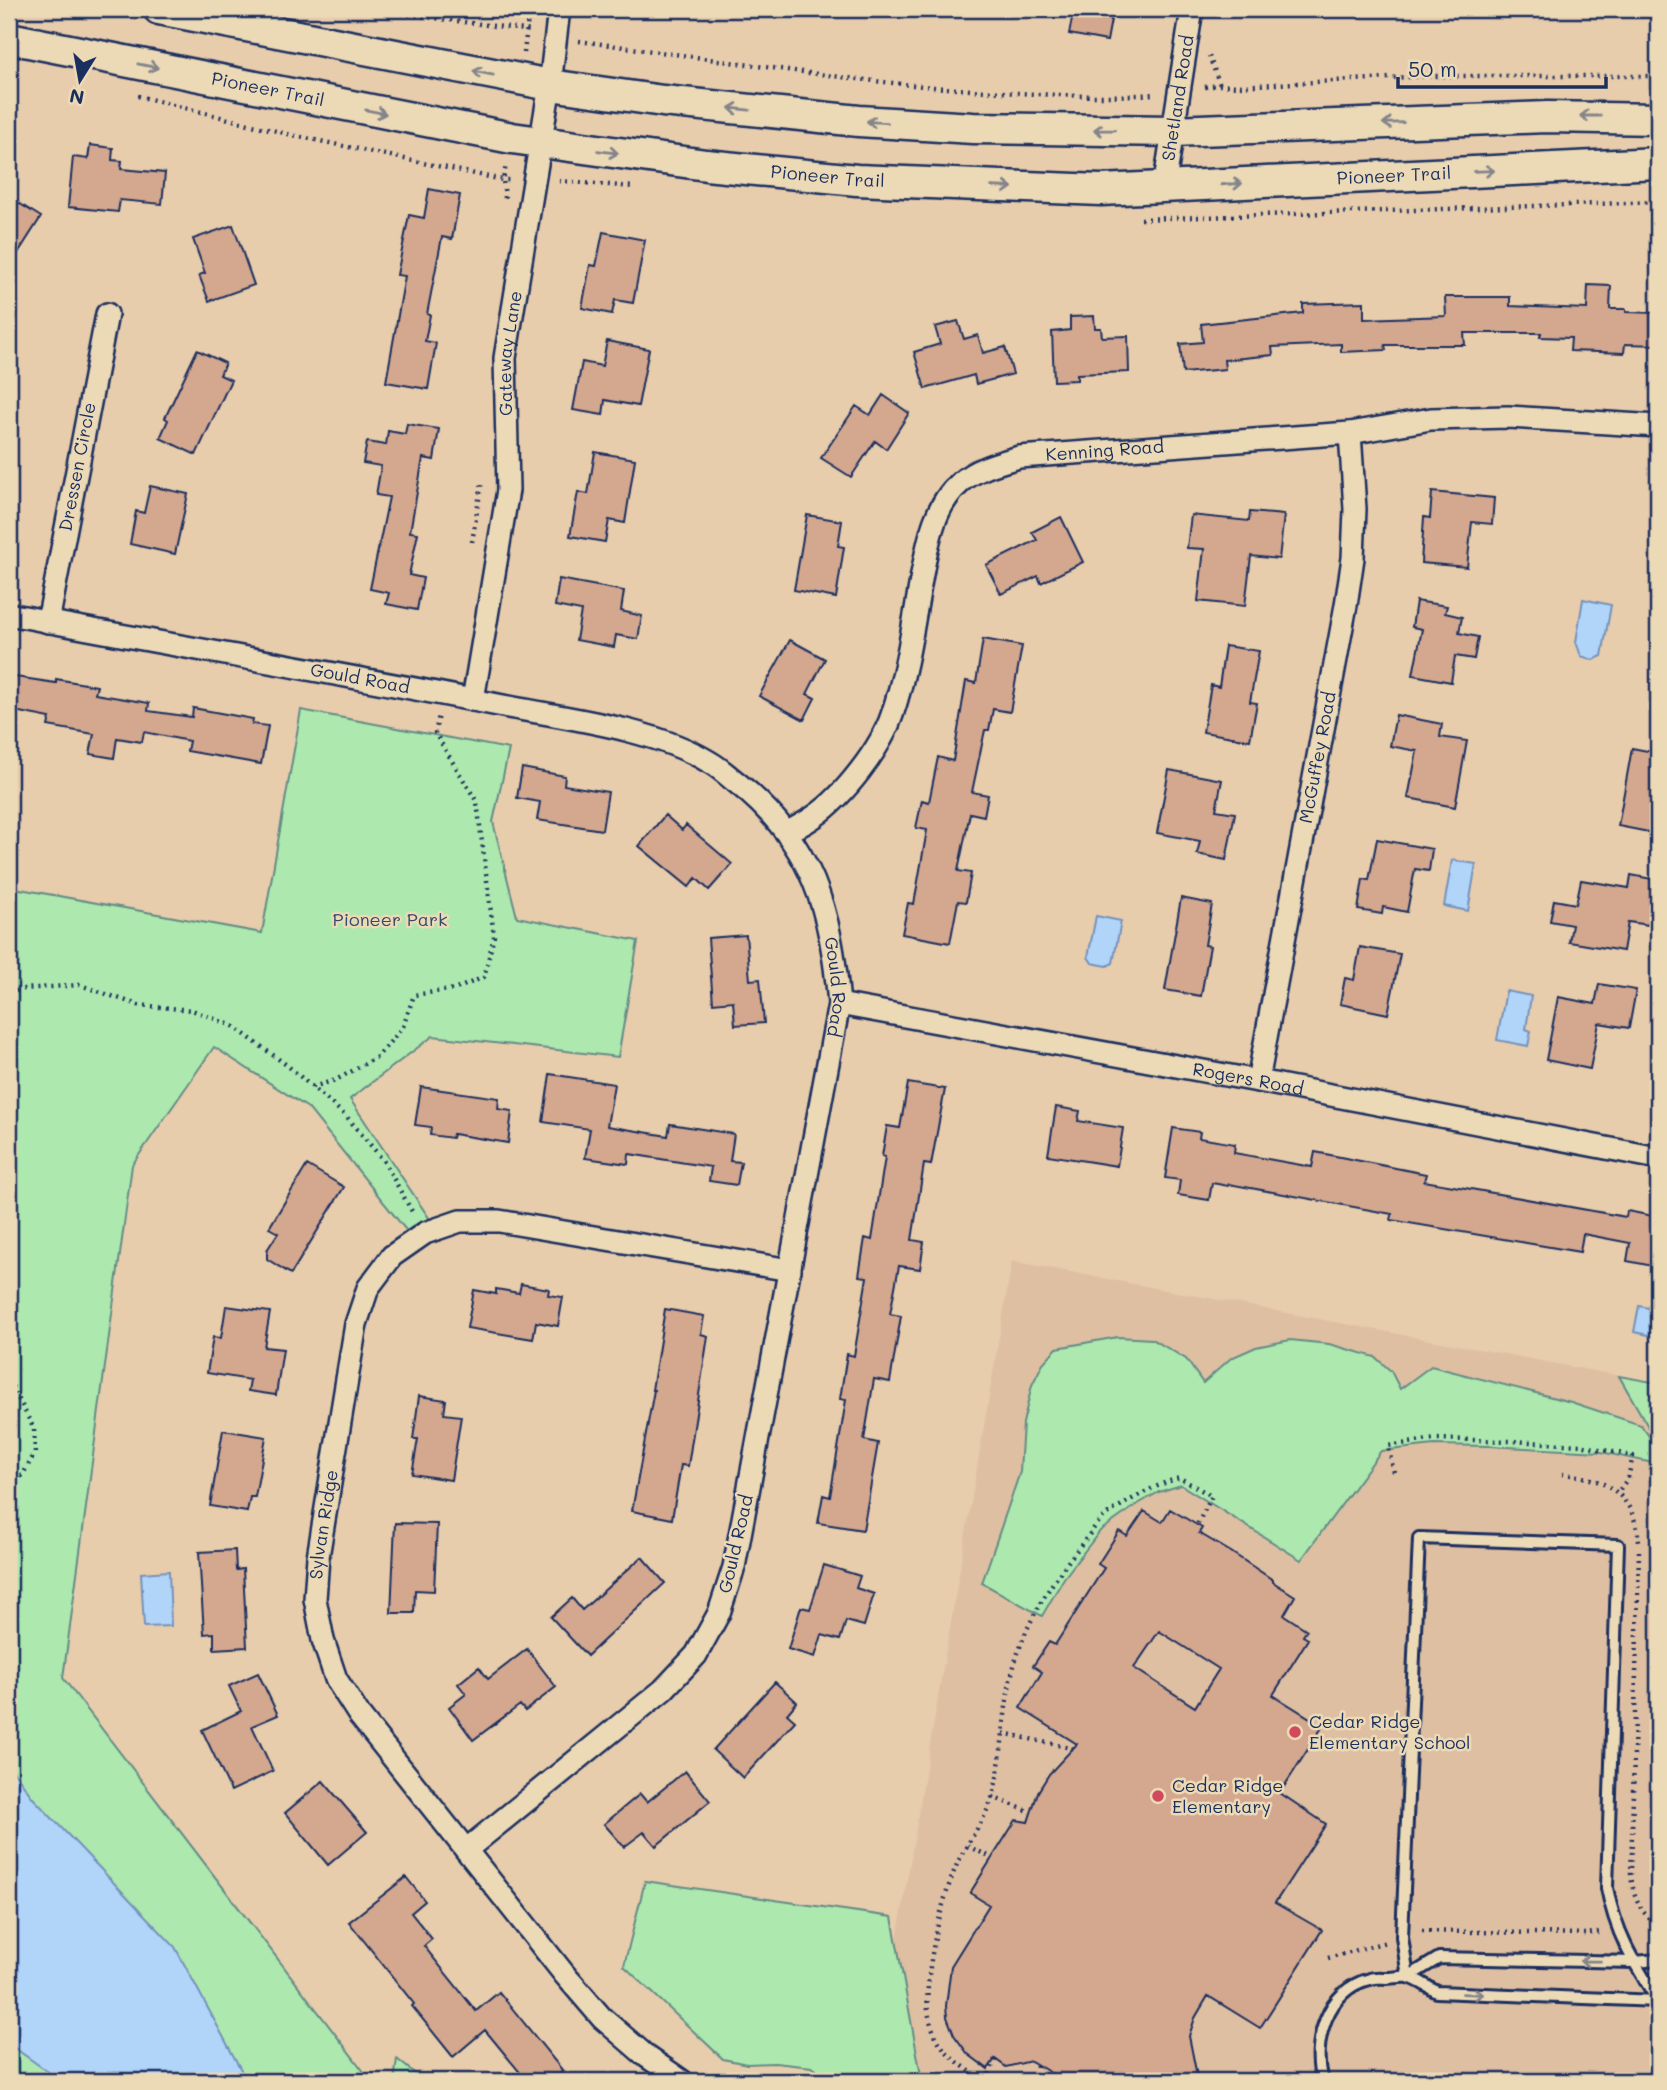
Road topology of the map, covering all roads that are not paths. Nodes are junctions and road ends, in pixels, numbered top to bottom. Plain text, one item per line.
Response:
1 (159, 9) edge
2 (559, 9) edge
3 (1192, 9) edge
4 (9, 38) edge
5 (550, 85) junction
6 (1658, 119) edge
7 (1172, 131) junction
8 (541, 142) junction
9 (1658, 163) edge
10 (1164, 188) junction
11 (107, 314) dead end
12 (1658, 426) edge
13 (1350, 433) junction
14 (9, 614) edge
15 (48, 622) junction
16 (473, 700) junction
17 (788, 832) junction
18 (839, 1004) junction
19 (1258, 1081) junction
20 (1658, 1158) edge
21 (790, 1270) junction
22 (466, 1850) junction
23 (1658, 1960) edge
24 (1634, 1962) junction
25 (1408, 1977) junction
26 (1658, 2001) edge
27 (682, 2081) edge
28 (1322, 2081) edge

5 -> 1 main road
2 - 5 street, Gateway Lane
3 - 7 street, Shetland Road
4 -> 8 main road, Pioneer Trail
7 -> 5 main road
5 - 8 street, Gateway Lane
6 -> 7 main road
7 - 10 street, Shetland Road
8 -> 10 main road, Pioneer Trail
8 - 16 street, Gateway Lane
10 -> 9 main road, Pioneer Trail
11 - 15 street, Dressen Circle
12 - 13 street, Kenning Road
13 - 17 street, Kenning Road
13 - 19 street, McGuffey Road
14 - 15 street, Gould Road
15 - 16 street, Gould Road
16 - 17 street, Gould Road
17 - 18 street, Gould Road
18 - 19 street, Rogers Road
18 - 21 street, Gould Road
19 - 20 street, Rogers Road
21 - 22 street, Gould Road
21 - 22 street, Sylvan Ridge
22 - 27 street, Sylvan Ridge
23 - 24 lane
24 -> 25 lane
24 - 25 lane
24 - 26 lane
25 -> 26 lane
25 - 28 lane

